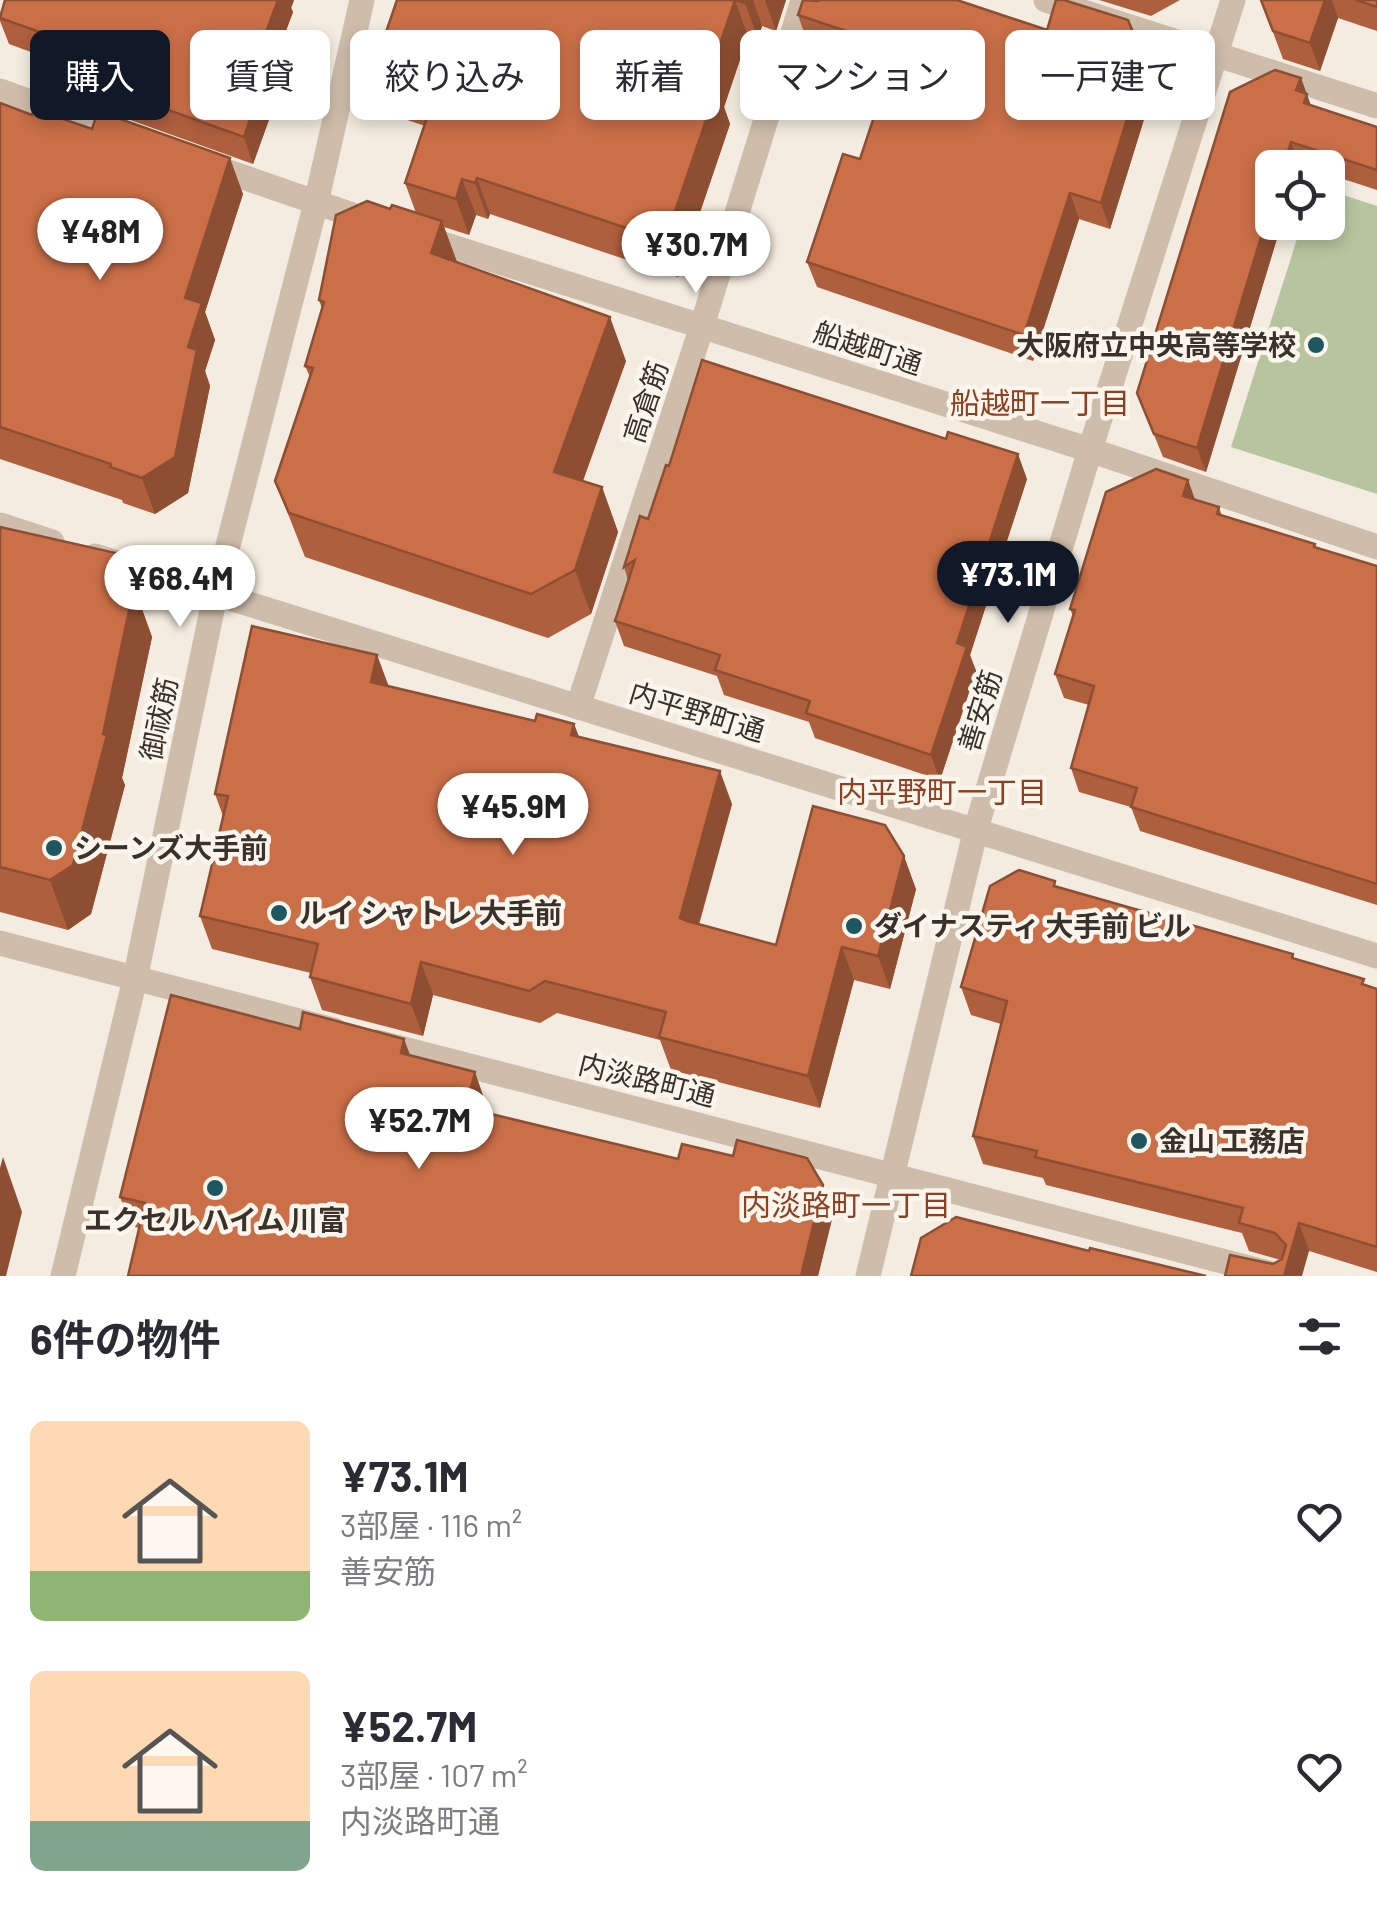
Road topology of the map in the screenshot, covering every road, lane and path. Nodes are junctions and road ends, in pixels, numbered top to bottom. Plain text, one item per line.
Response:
1 (362, 0) edge
2 (803, 0) edge
3 (1046, 0) edge
4 (1233, 0) edge
5 (1216, 54) junction
6 (0, 91) edge
7 (1377, 106) edge
8 (143, 142) edge
9 (179, 155) edge
10 (316, 204) junction
11 (702, 326) junction
12 (1090, 450) junction
13 (0, 525) edge
14 (1377, 547) edge
15 (215, 596) junction
16 (578, 707) junction
17 (976, 830) junction
18 (0, 943) edge
19 (1377, 956) edge
20 (135, 980) junction
21 (894, 1174) junction
22 (63, 1276) edge
23 (868, 1276) edge
24 (1280, 1276) edge

1 - 10 street, 御祓筋
2 - 11 street, 高倉筋
3 - 5 street
4 - 5 street, 善安筋
5 - 7 street
5 - 12 street, 善安筋
6 - 8 street
9 - 10 street, 船越町通
10 - 11 street, 船越町通
10 - 15 street, 御祓筋
11 - 12 street, 船越町通
11 - 16 street, 高倉筋
12 - 14 street, 船越町通
12 - 17 street, 善安筋
13 - 15 street, 内平野町通
15 - 16 street, 内平野町通
15 - 20 street, 御祓筋
16 - 17 street, 内平野町通
17 - 19 street, 内平野町通
17 - 21 street, 善安筋
18 - 20 street, 内淡路町通
20 - 21 street, 内淡路町通
20 - 22 street, 御祓筋
21 - 23 street, 善安筋
21 - 24 street, 内淡路町通

